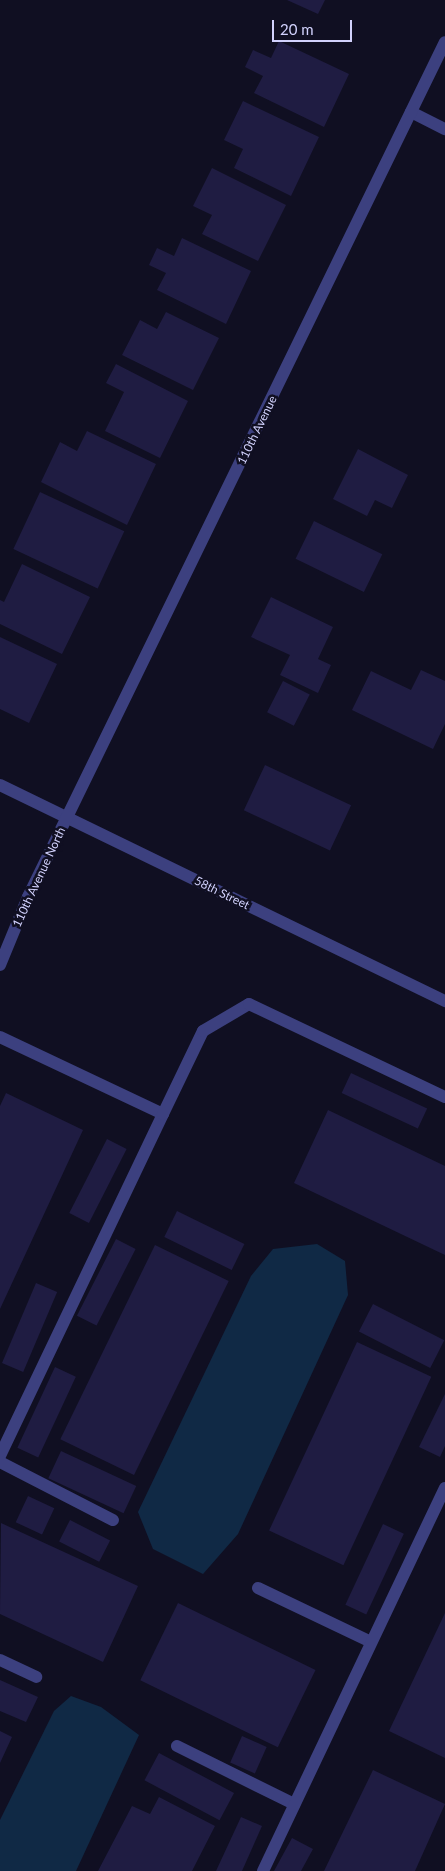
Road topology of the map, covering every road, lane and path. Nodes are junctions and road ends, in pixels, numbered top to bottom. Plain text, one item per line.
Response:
1 (445, 42) edge
2 (411, 112) junction
3 (445, 129) edge
4 (0, 786) edge
5 (67, 818) junction
6 (0, 965) edge
7 (445, 1001) edge
8 (0, 1037) edge
9 (445, 1098) edge
10 (163, 1114) junction
11 (0, 1456) edge
12 (0, 1462) edge
13 (445, 1488) edge
14 (113, 1520) dead end
15 (258, 1588) dead end
16 (372, 1642) junction
17 (0, 1660) edge
18 (36, 1677) dead end
19 (177, 1746) dead end
20 (294, 1804) junction
21 (263, 1871) edge

1 - 2 street, 110th Avenue
2 - 3 street
2 - 5 street, 110th Avenue
4 - 5 street, 58th Street
5 - 6 street, 110th Avenue North
5 - 7 street, 58th Street
8 - 10 street
9 - 10 street
10 - 11 street
12 - 14 street
13 - 16 street
15 - 16 street
16 - 20 street
17 - 18 street
19 - 20 street
20 - 21 street

